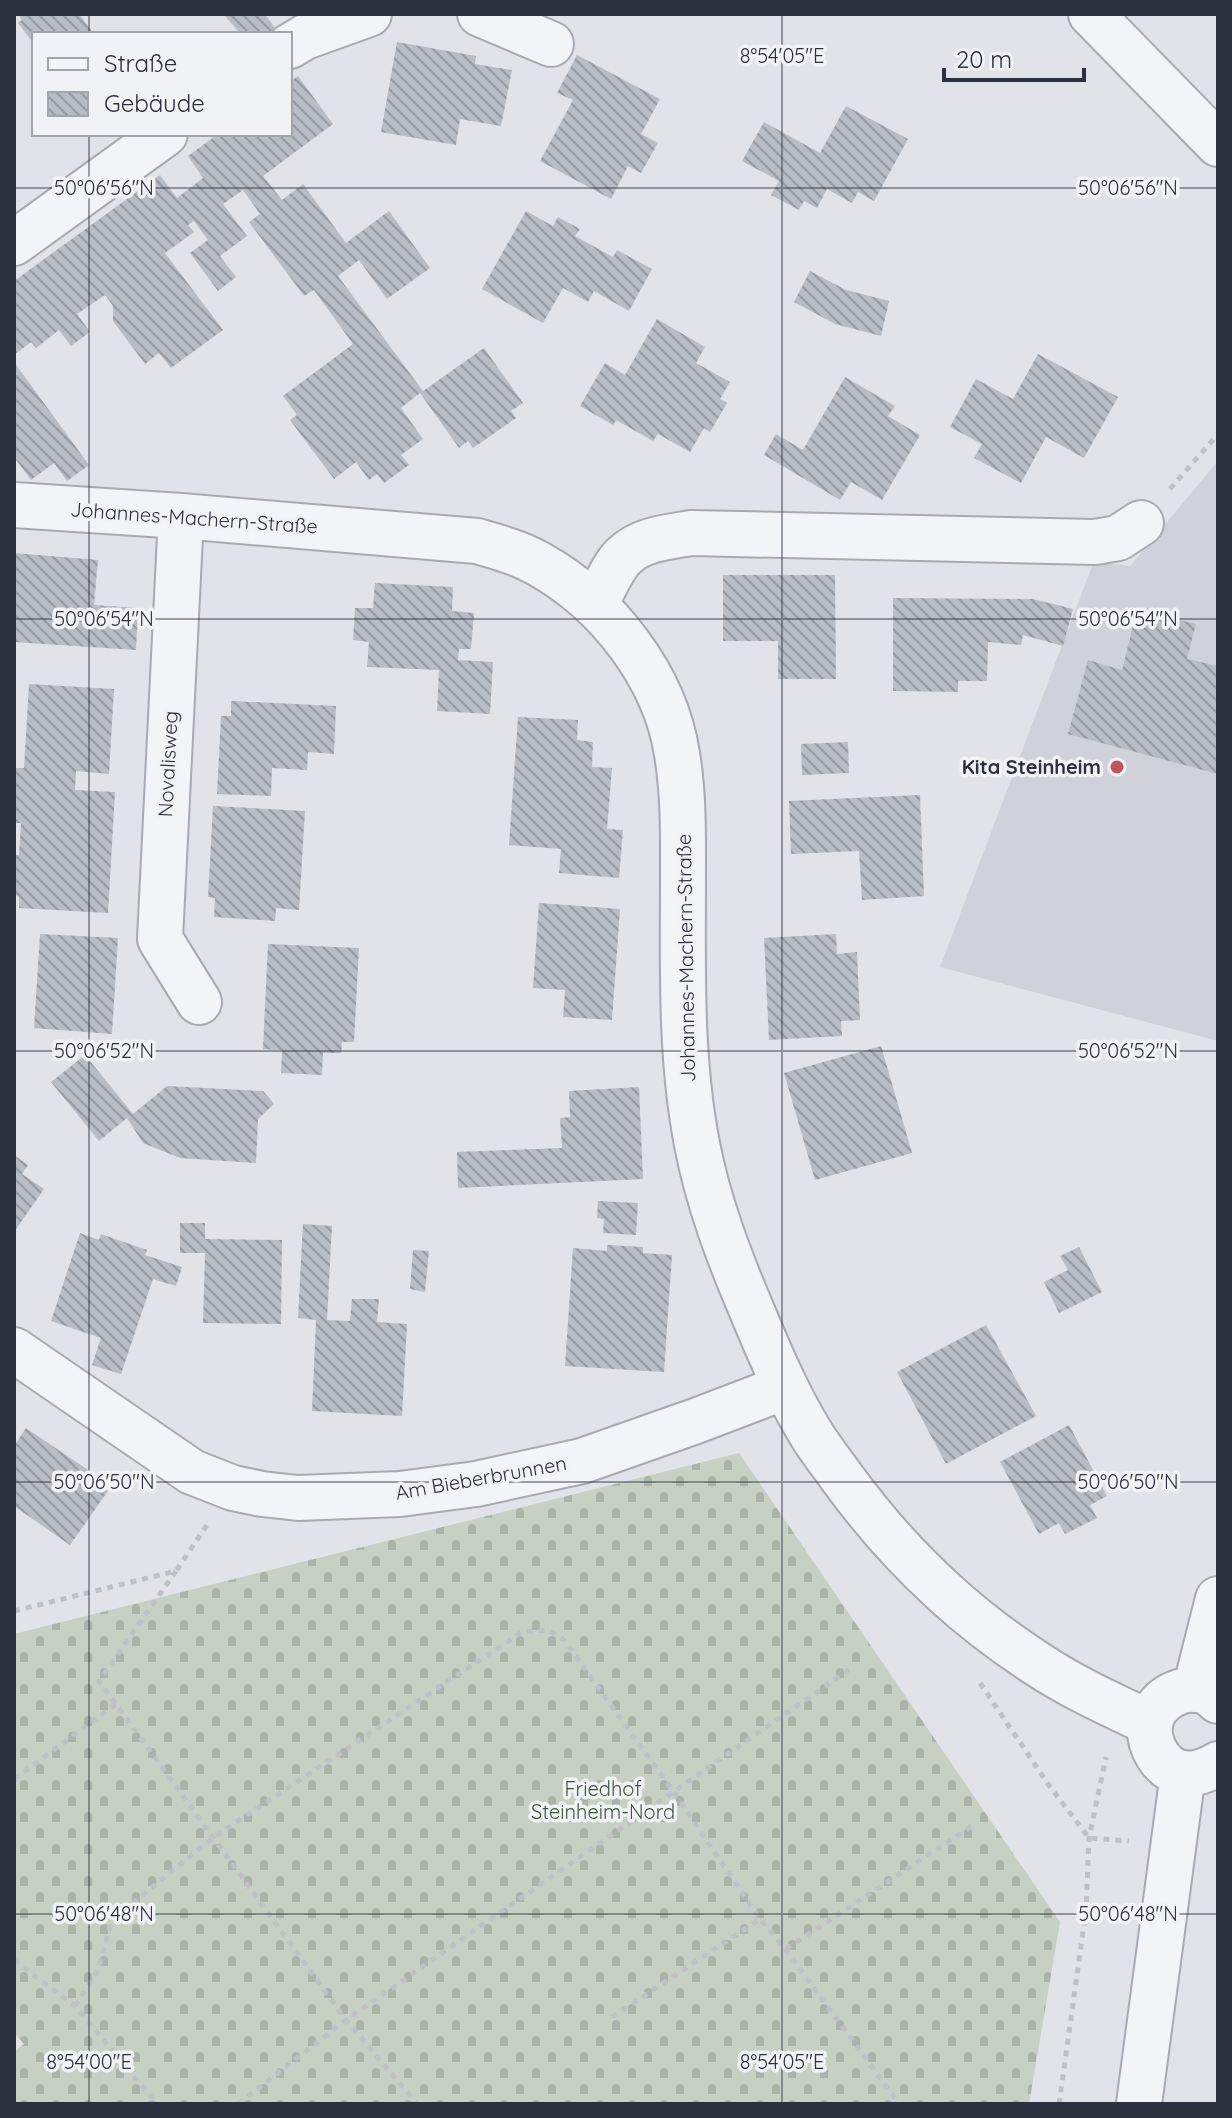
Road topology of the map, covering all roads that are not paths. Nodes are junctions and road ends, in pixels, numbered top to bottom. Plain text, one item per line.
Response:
1 (369, 14) edge
2 (480, 14) edge
3 (1091, 14) edge
4 (551, 44) dead end
5 (292, 45) edge
6 (162, 136) edge
7 (1218, 144) edge
8 (14, 243) edge
9 (14, 505) edge
10 (181, 516) junction
11 (1141, 523) road end
12 (595, 605) junction
13 (199, 1002) dead end
14 (14, 1350) edge
15 (785, 1387) junction
16 (1218, 1599) edge
17 (1206, 1696) edge
18 (1150, 1723) junction
19 (1200, 1769) edge
20 (1139, 2104) edge

1 - 5 street
2 - 4 street
3 - 7 street
6 - 8 street
9 - 10 street, Johannes-Machern-Straße
10 - 12 street, Johannes-Machern-Straße
10 - 13 street, Novalisweg
11 - 12 street
12 - 15 street, Johannes-Machern-Straße
14 - 15 street, Am Bieberbrunnen
15 - 18 street, Johannes-Machern-Straße
16 - 17 street
17 - 18 street
18 - 19 street
19 - 20 street

